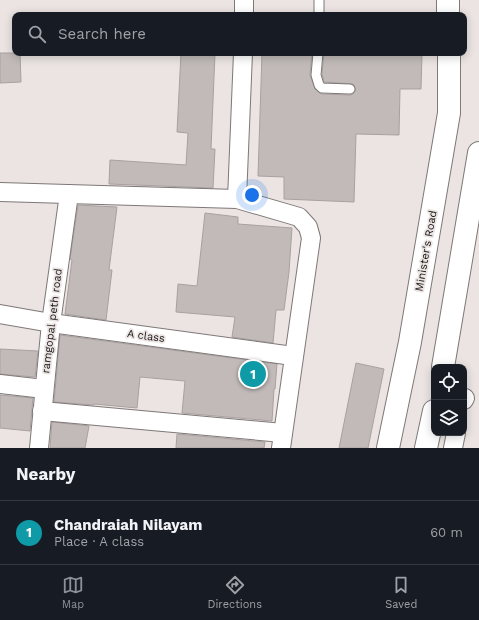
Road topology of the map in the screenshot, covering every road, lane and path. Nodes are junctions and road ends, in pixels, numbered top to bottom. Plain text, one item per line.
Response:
1 (244, 0) edge
2 (319, 0) edge
3 (448, 0) edge
4 (244, 12) edge
5 (319, 12) edge
6 (448, 12) edge
7 (242, 56) edge
8 (318, 56) edge
9 (449, 56) edge
10 (350, 89) dead end
11 (479, 153) edge
12 (0, 192) edge
13 (69, 194) junction
14 (237, 199) junction
15 (0, 314) edge
16 (51, 322) junction
17 (293, 356) junction
18 (444, 364) edge
19 (0, 384) edge
20 (44, 389) junction
21 (42, 411) junction
22 (431, 425) edge
23 (455, 436) edge
24 (282, 441) edge
25 (40, 448) edge
26 (388, 448) edge
27 (426, 448) edge
28 (453, 448) edge

1 - 4 street
2 - 5 lane
3 - 6 main road
7 - 14 street
8 - 10 lane
9 - 26 main road, Minister's Road
11 - 18 main road
12 - 13 street
13 - 14 street
13 - 16 street, ramgopal peth road
14 - 17 street
15 - 16 street, A class
16 - 17 street, A class
16 - 20 street, ramgopal peth road
17 - 24 street
19 - 20 street
20 - 21 street, ramgopal peth road
21 - 24 street
21 - 25 street, ramgopal peth road
22 - 27 main road
23 - 28 street

